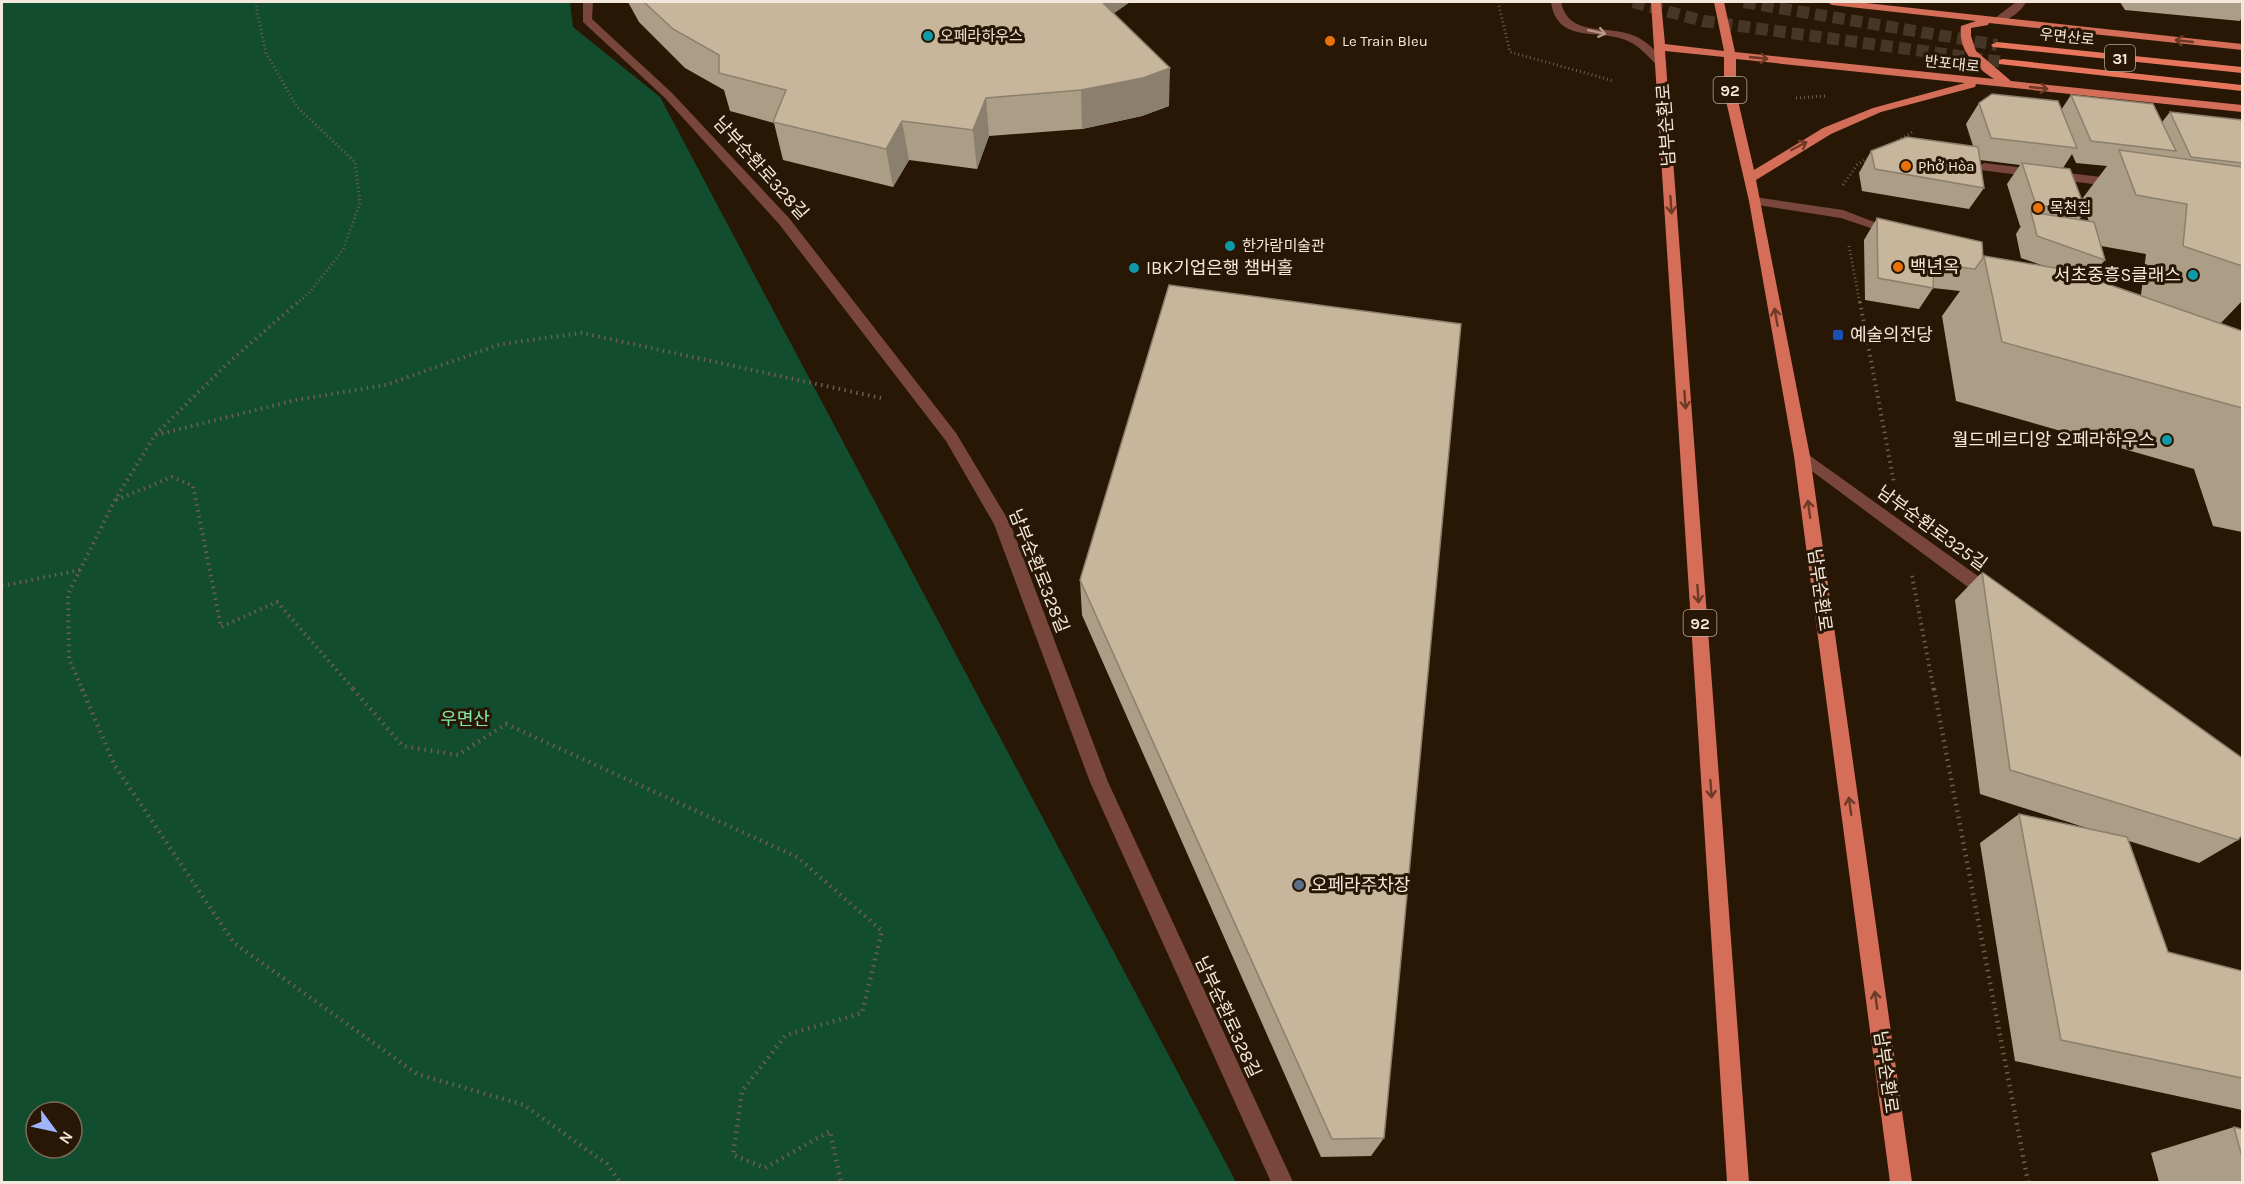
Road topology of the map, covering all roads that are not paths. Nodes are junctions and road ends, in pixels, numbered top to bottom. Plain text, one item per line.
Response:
1 (588, 2) edge
2 (1556, 2) edge
3 (1656, 2) edge
4 (1719, 2) edge
5 (1832, 2) edge
6 (1900, 2) edge
7 (2020, 2) edge
8 (2000, 20) junction
9 (1997, 45) tunnel mouth
10 (2242, 47) edge
11 (1730, 54) junction
12 (1660, 55) junction
13 (2003, 62) tunnel mouth
14 (2242, 70) edge
15 (1981, 82) junction
16 (2009, 84) junction
17 (2242, 88) edge
18 (2242, 109) edge
19 (1984, 167) dead end
20 (1750, 178) junction
21 (2127, 185) edge
22 (1755, 201) junction
23 (1909, 237) edge
24 (1802, 456) junction
25 (2007, 607) edge
26 (1282, 1182) edge
27 (1738, 1182) edge
28 (1901, 1182) edge

1 - 26 street, 남부순환로328길
2 -> 12 street
3 - 12 main road, 남부순환로 / 92
4 - 11 main road, 남부순환로 / 92
5 - 8 main road
6 - 8 main road
7 - 8 street
10 -> 8 main road
8 - 16 main road
9 - 14 highway, 우면산로 / 31
11 - 12 main road, 반포대로
11 -> 15 main road, 반포대로
11 - 20 main road, 남부순환로 / 92
12 -> 27 main road, 남부순환로 / 92
13 - 17 highway, 우면산로 / 31
15 - 16 main road, 반포대로
20 -> 15 main road
16 -> 18 main road, 반포대로
19 - 21 street
20 - 22 main road, 남부순환로 / 92
22 - 23 street
24 -> 22 main road, 남부순환로 / 92
24 - 25 street, 남부순환로325길
28 -> 24 main road, 남부순환로 / 92

